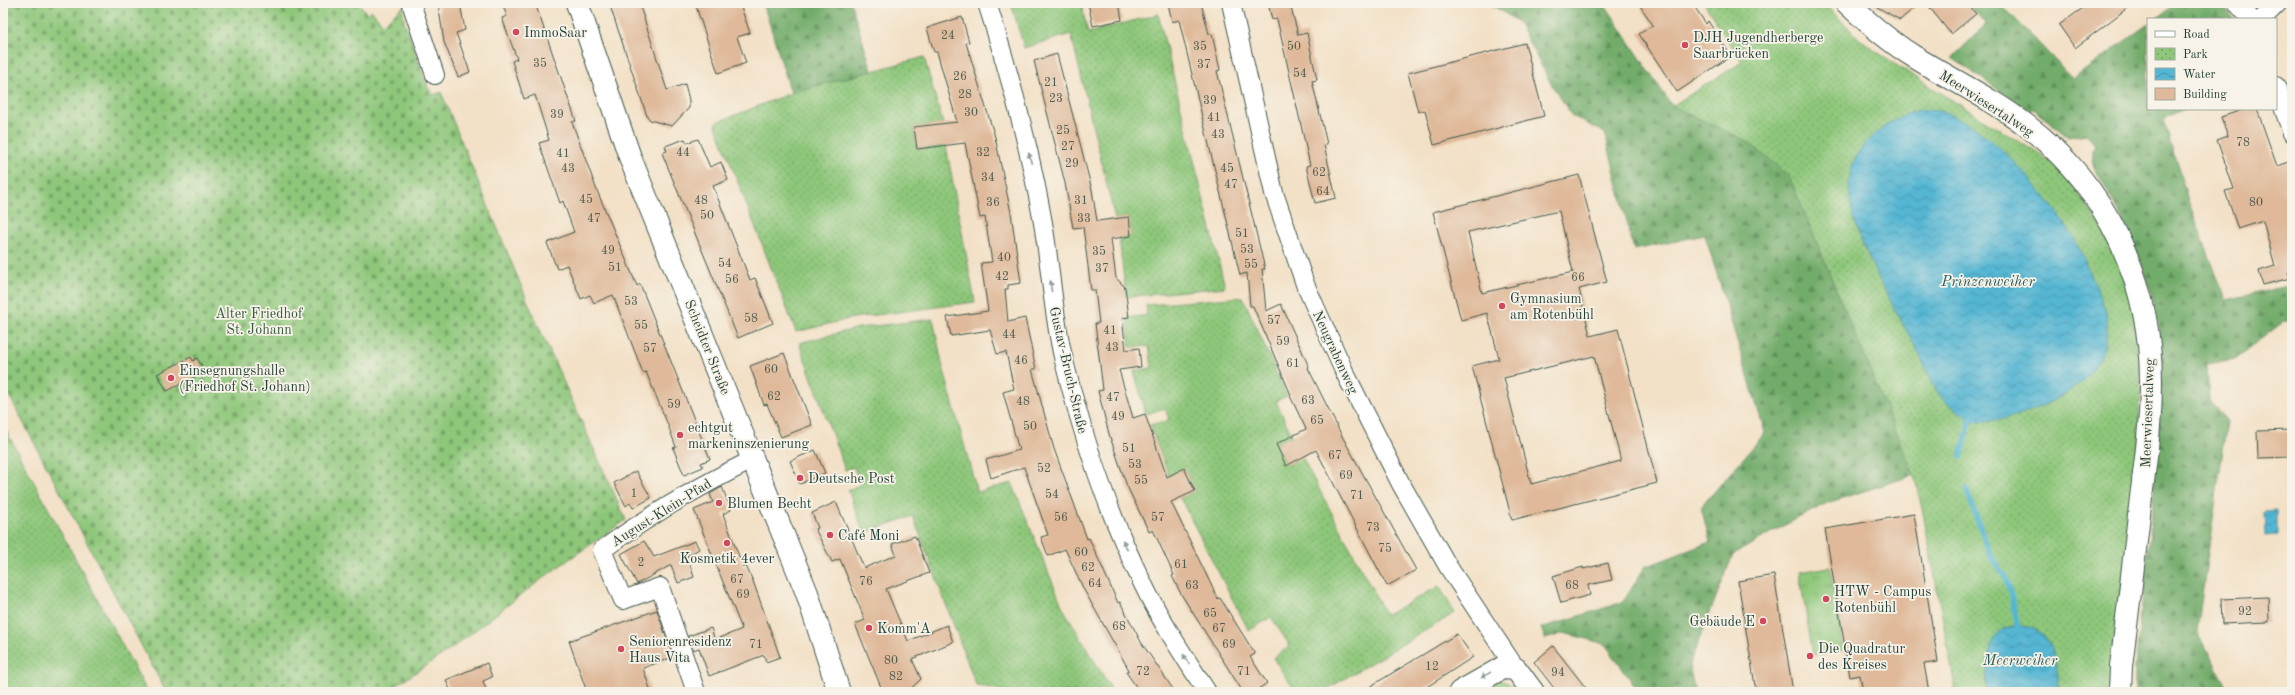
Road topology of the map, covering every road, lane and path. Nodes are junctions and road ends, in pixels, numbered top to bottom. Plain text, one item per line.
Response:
1 (411, 3) edge
2 (577, 3) edge
3 (987, 3) edge
4 (1231, 3) edge
5 (1847, 3) edge
6 (2237, 3) edge
7 (2278, 3) edge
8 (2250, 18) edge
9 (2263, 18) edge
10 (435, 75) dead end
11 (2277, 89) edge
12 (2292, 133) edge
13 (754, 459) junction
14 (1516, 669) junction
15 (696, 692) edge
16 (839, 692) edge
17 (1207, 692) edge
18 (1460, 692) edge
19 (1533, 692) edge
20 (2120, 692) edge

1 - 10 street
2 - 13 main road, Scheidter Straße
17 -> 3 street, Gustav-Bruch-Straße
4 - 14 street, Neugrabenweg
5 - 20 main road, Meerwiesertalweg
6 - 8 street
7 - 9 street
11 - 12 street
13 - 15 street, August-Klein-Pfad
13 - 16 main road, Scheidter Straße
14 -> 18 main road
14 - 19 main road

